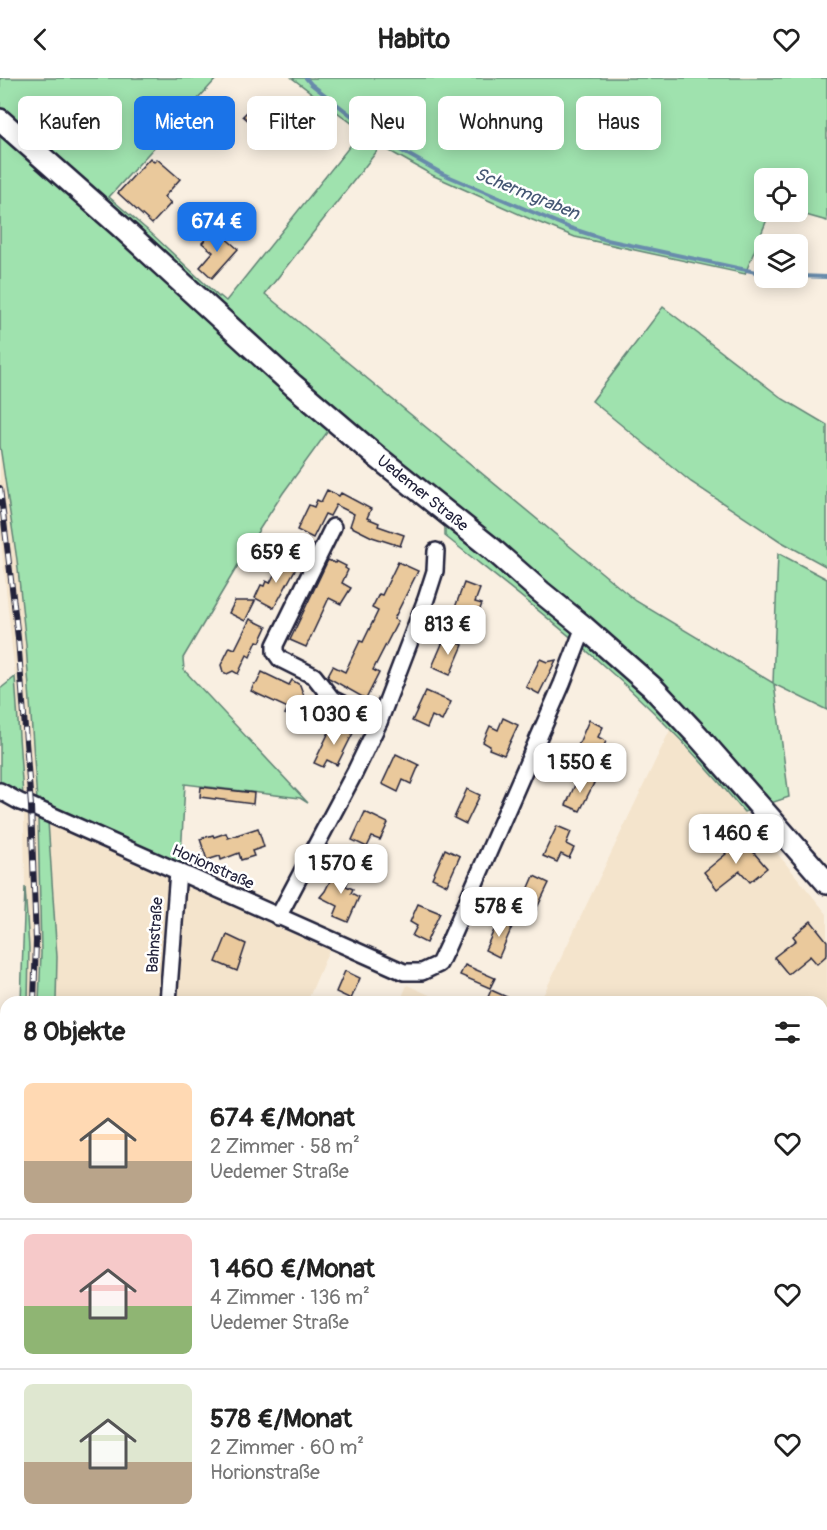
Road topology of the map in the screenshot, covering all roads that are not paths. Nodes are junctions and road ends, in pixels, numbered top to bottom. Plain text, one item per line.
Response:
1 (0, 120) edge
2 (333, 527) dead end
3 (436, 551) dead end
4 (585, 627) junction
5 (378, 722) junction
6 (0, 791) edge
7 (178, 871) junction
8 (827, 883) edge
9 (278, 917) junction
10 (168, 996) edge

1 - 4 main road, Uedemer Straße
2 - 5 street
3 - 5 street
4 - 8 main road, Uedemer Straße
4 - 9 street, Horionstraße
5 - 9 street
6 - 7 street, Horionstraße
7 - 9 street, Horionstraße
7 - 10 street, Bahnstraße

